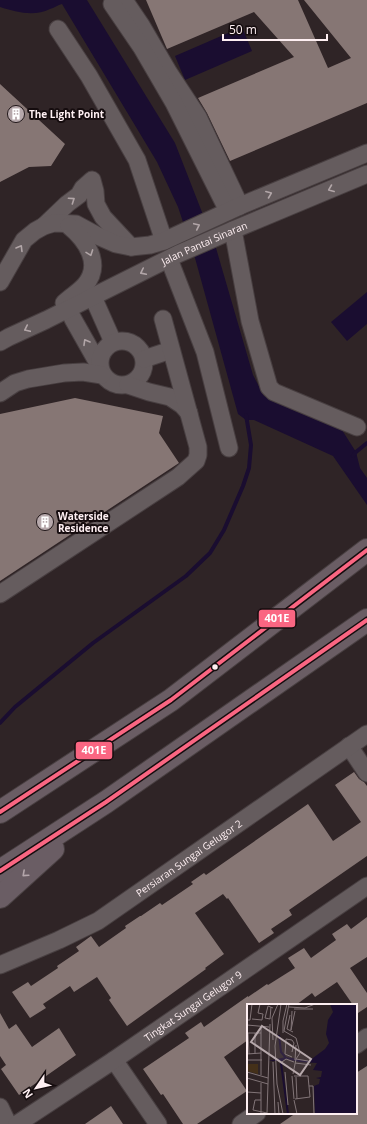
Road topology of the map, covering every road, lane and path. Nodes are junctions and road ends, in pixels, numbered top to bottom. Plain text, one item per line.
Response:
1 (118, 2) edge
2 (58, 30) dead end
3 (367, 153) edge
4 (367, 174) edge
5 (229, 210) junction
6 (65, 224) junction
7 (44, 226) junction
8 (233, 230) junction
9 (169, 239) junction
10 (131, 247) junction
11 (174, 257) junction
12 (0, 282) edge
13 (93, 296) junction
14 (68, 309) junction
15 (163, 319) dead end
16 (46, 320) junction
17 (0, 342) edge
18 (112, 342) junction
19 (171, 350) junction
20 (144, 359) junction
21 (101, 370) junction
22 (128, 385) junction
23 (0, 393) edge
24 (189, 413) junction
25 (357, 427) dead end
26 (229, 448) dead end
27 (367, 550) edge
28 (0, 594) edge
29 (367, 620) edge
30 (367, 734) edge
31 (349, 746) junction
32 (367, 773) edge
33 (106, 802) junction
34 (0, 812) edge
35 (0, 871) edge
36 (367, 886) edge
37 (0, 897) edge
38 (0, 965) edge
39 (367, 1037) edge
40 (357, 1044) edge
41 (114, 1060) junction
42 (0, 1107) edge
43 (256, 1114) edge
44 (8, 1124) edge
45 (17, 1124) edge
46 (158, 1124) edge
47 (241, 1124) edge

1 - 5 street
2 - 9 street
5 -> 3 street, Jalan Pantai Sinaran
4 -> 8 street, Jalan Pantai Sinaran
9 -> 5 street, Jalan Pantai Sinaran
6 - 7 street, Jalan Pantai Sinaran
6 - 10 street, Jalan Pantai Sinaran
6 -> 16 street, Jalan Pantai Sinaran
7 -> 10 street
12 -> 7 street, Jalan Pantai Sinaran
8 - 11 street, Jalan Pantai Sinaran
8 - 25 street
9 - 10 street, Jalan Pantai Sinaran
11 -> 13 street, Jalan Pantai Sinaran
11 - 26 street
13 - 14 street, Jalan Pantai Sinaran
13 - 18 street
14 - 16 street, Jalan Pantai Sinaran
21 -> 14 street
15 - 19 street
16 -> 17 street, Jalan Pantai Sinaran
18 - 20 street
18 - 21 street
19 - 20 street
19 - 24 street
20 - 22 street
21 - 22 street
21 - 23 street
22 - 24 street
24 - 28 street
27 - 34 highway
29 - 33 highway
30 - 31 street, Persiaran Sungai Gelugor 2
31 - 32 street
31 - 38 street, Persiaran Sungai Gelugor 2
33 - 35 highway
33 -> 37 highway
36 - 41 street, Tingkat Sungai Gelugor 9
39 - 40 street
41 - 45 street, Tingkat Sungai Gelugor 9
41 - 46 street
42 - 44 street
43 - 47 street

